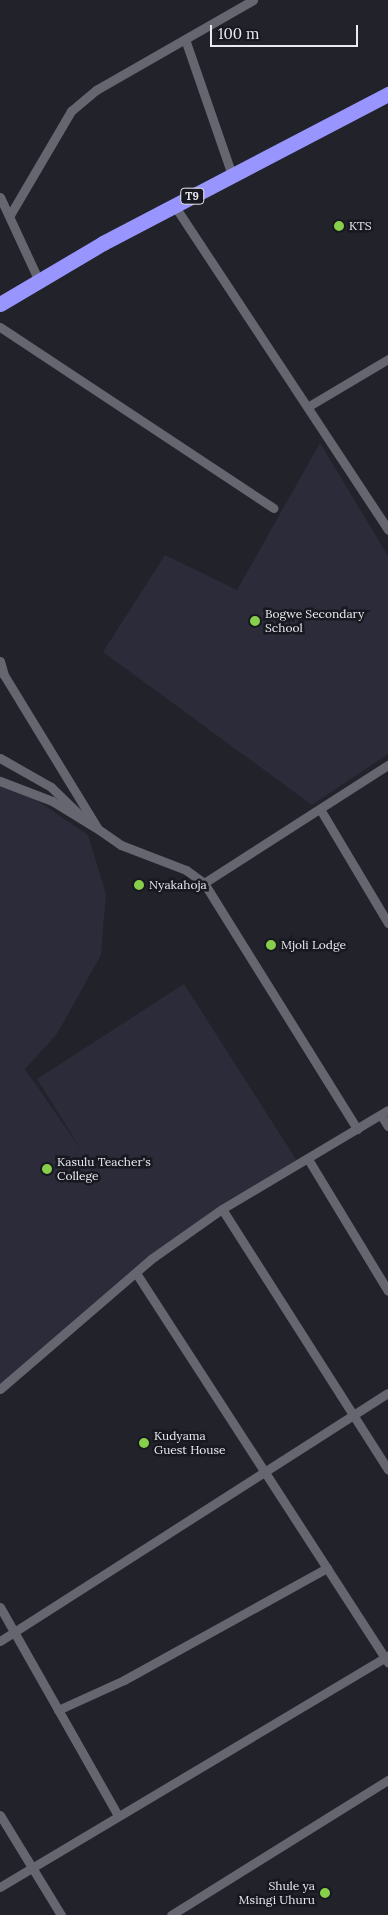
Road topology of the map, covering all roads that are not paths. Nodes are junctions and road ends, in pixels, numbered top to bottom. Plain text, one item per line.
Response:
1 (253, 0) edge
2 (186, 42) junction
3 (388, 94) edge
4 (232, 174) junction
5 (0, 197) edge
6 (174, 205) junction
7 (10, 215) junction
8 (39, 281) junction
9 (0, 304) edge
10 (0, 327) edge
11 (388, 359) edge
12 (309, 406) junction
13 (273, 508) dead end
14 (388, 530) edge
15 (0, 660) edge
16 (0, 758) edge
17 (388, 765) edge
18 (0, 766) edge
19 (20, 769) junction
20 (0, 781) edge
21 (320, 809) junction
22 (86, 822) junction
23 (98, 829) junction
24 (204, 883) junction
25 (388, 923) edge
26 (384, 1113) edge
27 (388, 1126) edge
28 (357, 1130) junction
29 (308, 1159) junction
30 (222, 1209) junction
31 (136, 1273) junction
32 (388, 1291) edge
33 (0, 1389) edge
34 (388, 1393) edge
35 (353, 1416) junction
36 (388, 1470) edge
37 (266, 1473) junction
38 (327, 1568) junction
39 (0, 1607) edge
40 (14, 1633) junction
41 (0, 1641) edge
42 (387, 1659) edge
43 (58, 1710) junction
44 (388, 1780) edge
45 (117, 1814) junction
46 (0, 1815) edge
47 (33, 1870) junction
48 (0, 1887) edge
49 (61, 1915) edge
50 (171, 1915) edge

1 - 2 street
2 - 4 street
2 - 7 street
3 - 4 highway, T9
4 - 6 highway, T9
5 - 7 street
6 - 8 highway, T9
6 - 12 street
7 - 8 street
8 - 9 highway, T9
10 - 13 street
11 - 12 street
12 - 14 street
15 - 23 street
16 - 19 street
17 - 21 street
18 - 19 street
19 - 22 street
20 - 22 street
21 - 24 street
21 - 25 street
22 - 23 street
23 - 24 street
24 - 28 street
26 - 27 street
26 - 28 street
28 - 29 street
29 - 30 street
29 - 32 street
30 - 31 street
30 - 35 street
31 - 33 street
31 - 37 street
34 - 35 street
35 - 36 street
35 - 37 street
37 - 38 street
37 - 40 street
38 - 42 street
38 - 43 street
39 - 40 street
40 - 41 street
40 - 43 street
42 - 45 street
43 - 45 street
44 - 50 street
45 - 47 street
46 - 47 street
47 - 48 street
47 - 49 street

